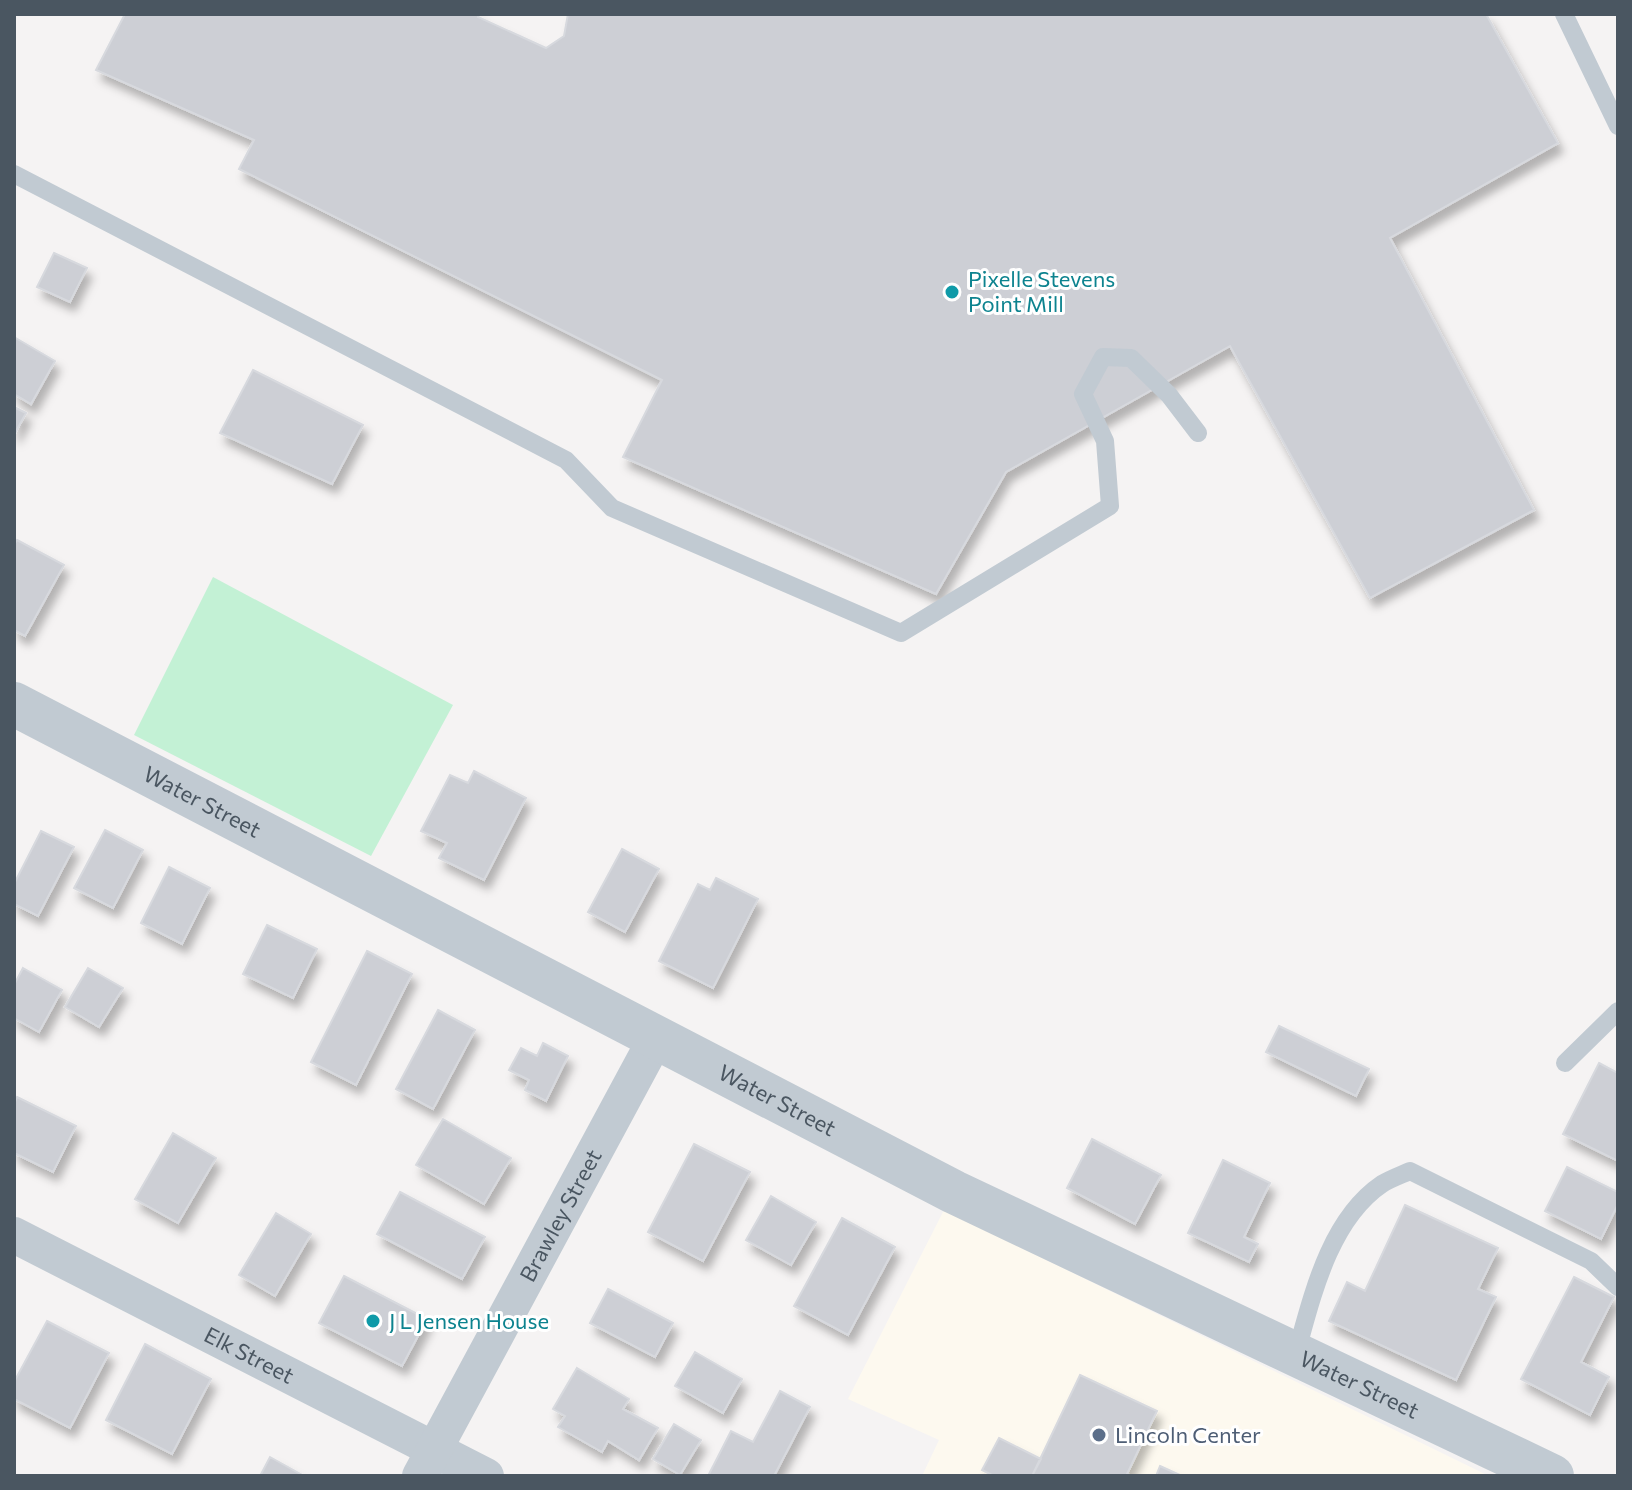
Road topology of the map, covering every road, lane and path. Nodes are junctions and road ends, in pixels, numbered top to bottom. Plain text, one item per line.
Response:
1 (1564, 14) edge
2 (1618, 126) edge
3 (14, 174) edge
4 (1198, 433) dead end
5 (14, 704) edge
6 (1618, 1011) edge
7 (656, 1038) junction
8 (1565, 1063) dead end
9 (14, 1235) edge
10 (1618, 1287) edge
11 (1296, 1354) junction
12 (427, 1463) edge
13 (486, 1476) edge
14 (1552, 1476) edge

1 - 2 lane
3 - 4 lane
5 - 7 street, Water Street
6 - 8 lane
7 - 11 street, Water Street
7 - 12 street, Brawley Street
9 - 12 street, Elk Street
10 - 11 lane
11 - 14 street, Water Street
12 - 13 street, Elk Street

